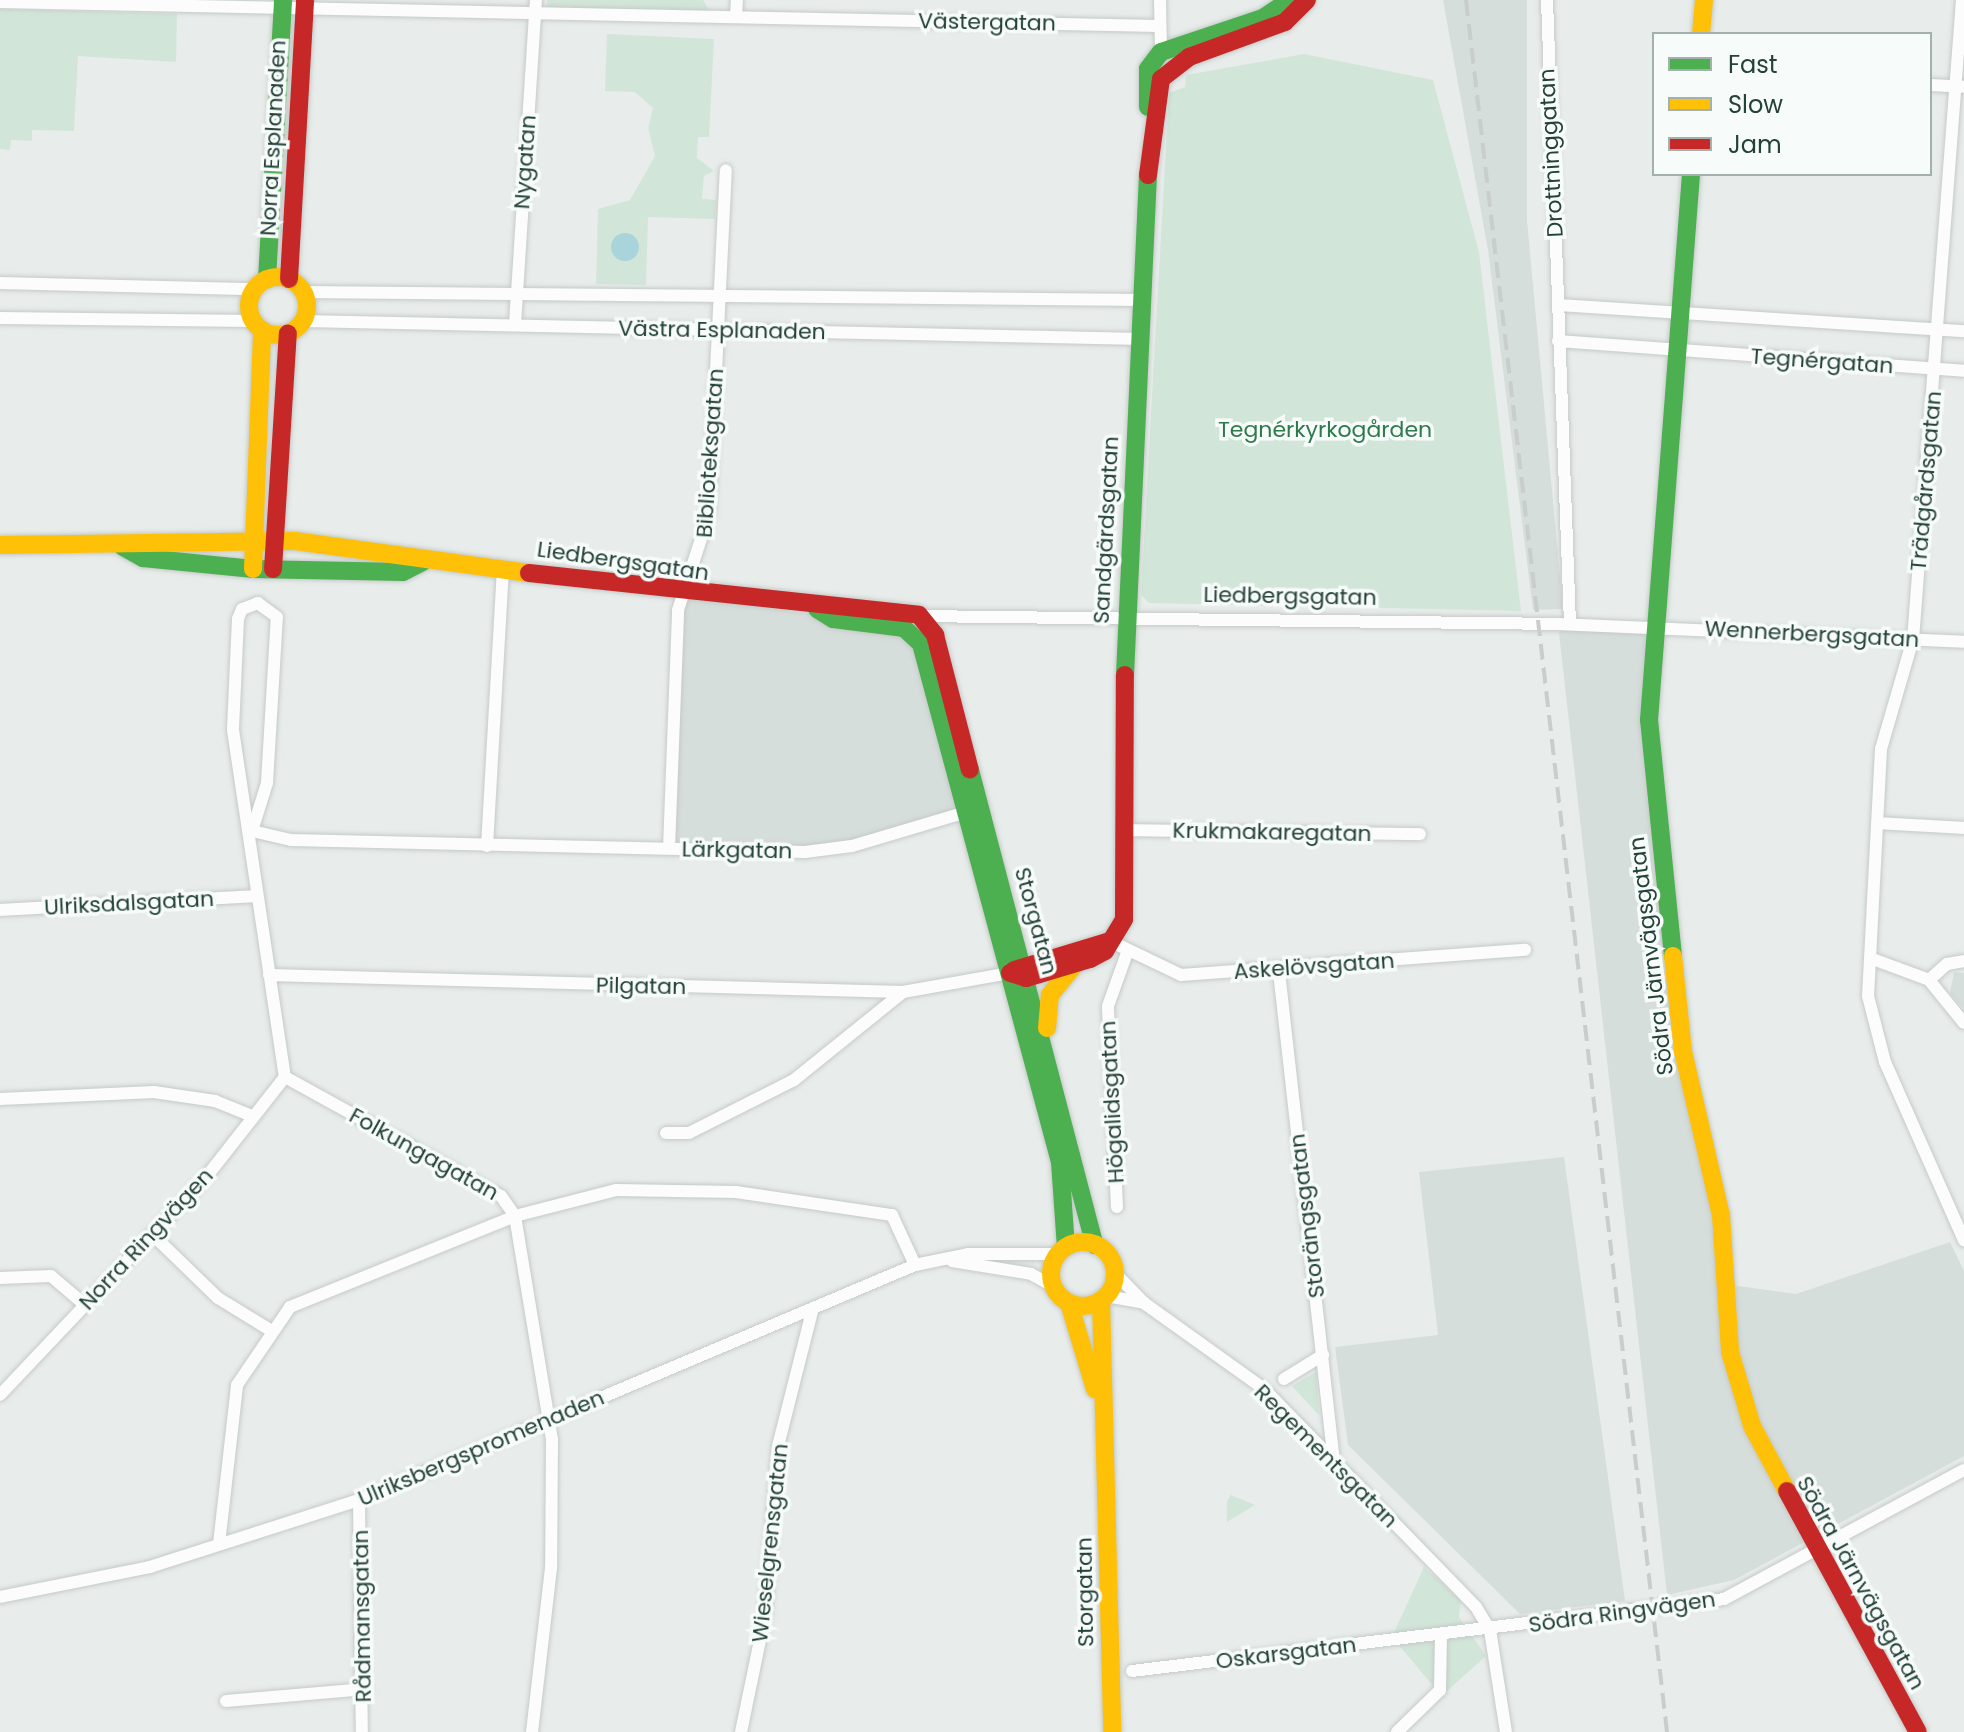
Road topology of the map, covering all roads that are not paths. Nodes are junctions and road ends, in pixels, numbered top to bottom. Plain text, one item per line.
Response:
1 (536, 0) edge
2 (737, 0) edge
3 (1160, 0) edge
4 (1290, 0) edge
5 (1307, 0) edge
6 (1547, 0) edge
7 (1704, 0) edge
8 (1962, 0) edge
9 (0, 2) edge
10 (283, 4) edge
11 (304, 5) edge
12 (535, 15) junction
13 (736, 17) junction
14 (1158, 26) junction
15 (1701, 32) edge
16 (1166, 59) junction
17 (1932, 85) edge
18 (1960, 87) edge
19 (726, 170) dead end
20 (1691, 176) edge
21 (289, 279) junction
22 (0, 283) edge
23 (260, 284) junction
24 (516, 290) junction
25 (304, 292) junction
26 (722, 292) junction
27 (1143, 300) junction
28 (1559, 305) junction
29 (1682, 314) junction
30 (0, 318) edge
31 (515, 324) junction
32 (258, 326) junction
33 (296, 327) junction
34 (1937, 330) junction
35 (1964, 331) edge
36 (718, 332) junction
37 (1142, 339) junction
38 (1558, 341) junction
39 (1679, 351) junction
40 (1935, 369) junction
41 (1964, 371) edge
42 (253, 540) junction
43 (275, 540) junction
44 (0, 545) edge
45 (123, 547) junction
46 (423, 562) junction
47 (253, 569) junction
48 (273, 569) junction
49 (503, 569) junction
50 (685, 594) junction
51 (817, 609) junction
52 (1124, 617) junction
53 (915, 623) junction
54 (1570, 624) junction
55 (1660, 628) junction
56 (1913, 639) junction
57 (1964, 642) edge
58 (974, 809) junction
59 (1878, 823) junction
60 (1964, 828) edge
61 (1124, 830) junction
62 (252, 831) junction
63 (1420, 834) dead end
64 (487, 846) junction
65 (669, 848) junction
66 (257, 896) junction
67 (0, 910) edge
68 (1110, 941) junction
69 (1525, 950) dead end
70 (1127, 953) junction
71 (1870, 958) junction
72 (1964, 961) edge
73 (1074, 965) junction
74 (1019, 971) junction
75 (1279, 972) junction
76 (269, 975) junction
77 (1929, 980) junction
78 (903, 992) junction
79 (1964, 1023) edge
80 (1047, 1059) junction
81 (285, 1077) junction
82 (0, 1099) edge
83 (252, 1116) junction
84 (666, 1133) dead end
85 (1117, 1207) dead end
86 (515, 1216) junction
87 (154, 1236) junction
88 (1964, 1240) edge
89 (1095, 1245) junction
90 (1062, 1250) junction
91 (949, 1261) junction
92 (915, 1265) junction
93 (1114, 1272) junction
94 (0, 1278) edge
95 (1053, 1286) junction
96 (1104, 1298) junction
97 (1069, 1303) junction
98 (1144, 1303) junction
99 (84, 1304) junction
100 (813, 1308) junction
101 (270, 1330) junction
102 (1323, 1355) junction
103 (1284, 1379) dead end
104 (0, 1395) edge
105 (552, 1419) junction
106 (1105, 1450) junction
107 (1334, 1461) junction
108 (1964, 1470) edge
109 (359, 1500) junction
110 (219, 1544) junction
111 (1815, 1551) junction
112 (0, 1597) edge
113 (1490, 1630) junction
114 (1441, 1635) junction
115 (1132, 1671) dead end
116 (365, 1689) junction
117 (226, 1701) dead end
118 (362, 1732) edge
119 (532, 1732) edge
120 (741, 1732) edge
121 (1112, 1732) edge
122 (1397, 1732) edge
123 (1506, 1732) edge
124 (1918, 1732) edge

1 - 12 street, Nygatan
2 - 13 street
3 - 14 street, Sandgärdsgatan
4 - 16 main road
5 - 16 main road
6 - 28 street, Drottninggatan
7 - 15 main road
8 - 18 street, Trädgårdsgatan
9 - 10 street, Västergatan
10 - 11 street, Västergatan
10 - 23 main road, Norra Esplanaden
11 - 12 street, Västergatan
11 - 21 main road, Norra Esplanaden
12 - 13 street, Västergatan
12 - 24 street, Nygatan
13 - 14 street, Västergatan
14 - 16 street, Sandgärdsgatan
16 - 27 main road, Sandgärdsgatan
17 - 18 street
18 - 34 street, Trädgårdsgatan
19 - 26 street, Biblioteksgatan
20 - 29 main road, Södra Järnvägsgatan
21 - 23 main road
21 - 25 main road
22 - 23 street
23 - 32 main road, Norra Esplanaden
24 - 25 street, Västra Esplanaden
24 - 26 street, Västra Esplanaden
24 - 31 street, Nygatan
25 - 33 main road
26 - 27 street, Västra Esplanaden
26 - 36 street, Biblioteksgatan
27 - 37 main road, Sandgärdsgatan
28 - 29 street
28 - 38 street, Drottninggatan
29 - 34 street, Tegnérgatan
29 - 39 main road, Södra Järnvägsgatan
30 - 32 street
31 - 33 street, Västra Esplanaden
31 - 36 street, Västra Esplanaden
32 - 33 main road
32 - 42 main road, Norra Esplanaden
33 - 43 main road
34 - 35 street, Tegnérgatan
34 - 40 street, Trädgårdsgatan
36 - 37 street, Västra Esplanaden
36 - 50 street, Biblioteksgatan
37 - 52 main road, Sandgärdsgatan
38 - 39 street
38 - 54 street, Drottninggatan
39 - 40 street, Tegnérgatan
39 - 55 main road, Södra Järnvägsgatan
40 - 41 street, Tegnérgatan
40 - 56 street, Trädgårdsgatan
42 - 43 main road, Liedbergsgatan
42 - 45 main road, Liedbergsgatan
42 - 47 main road, Norra Esplanaden
43 - 46 main road, Liedbergsgatan
43 - 48 main road
44 - 45 main road, Liedbergsgatan
45 - 47 main road, Liedbergsgatan
46 - 48 main road, Liedbergsgatan
46 - 49 main road, Liedbergsgatan
47 - 48 main road, Liedbergsgatan
49 - 50 main road, Liedbergsgatan
49 - 64 street
50 - 51 main road, Liedbergsgatan
50 - 65 street, Biblioteksgatan
51 - 53 main road, Liedbergsgatan
51 - 53 main road, Liedbergsgatan
52 - 53 street, Liedbergsgatan
52 - 54 street, Liedbergsgatan
52 - 61 main road, Sandgärdsgatan
53 - 58 main road, Storgatan
54 - 55 street, Liedbergsgatan
55 - 56 street, Wennerbergsgatan
55 - 111 main road, Södra Järnvägsgatan
56 - 57 street, Wennerbergsgatan
56 - 59 street, Trädgårdsgatan
58 - 65 street, Lärkgatan
58 - 74 main road, Storgatan
59 - 60 street
59 - 71 street, Trädgårdsgatan
61 - 63 street, Krukmakaregatan
61 - 68 main road, Sandgärdsgatan
62 - 62 street
62 - 64 street, Lärkgatan
62 - 66 street
64 - 65 street, Lärkgatan
66 - 67 street, Ulriksdalsgatan
66 - 76 street
68 - 70 street, Askelövsgatan
68 - 73 main road
68 - 74 main road
69 - 75 street, Askelövsgatan
70 - 75 street, Askelövsgatan
70 - 85 street, Högalidsgatan
71 - 77 street
71 - 88 street, Trädgårdsgatan
72 - 77 street
73 - 74 main road
73 - 80 main road
74 - 78 street, Pilgatan
74 - 80 main road, Storgatan
74 - 90 main road, Storgatan
75 - 102 street, Storängsgatan
76 - 78 street, Pilgatan
76 - 81 street
77 - 79 street
78 - 84 street
80 - 89 main road, Storgatan
81 - 83 street, Norra Ringvägen
81 - 86 street, Folkungagatan
82 - 83 street
83 - 87 street, Norra Ringvägen
86 - 92 street, Folkungagatan
86 - 101 street
86 - 105 street
87 - 99 street, Norra Ringvägen
87 - 101 street
89 - 90 main road
89 - 93 main road
90 - 91 street, Ulriksbergspromenaden
90 - 95 main road
91 - 92 street, Ulriksbergspromenaden
91 - 95 street, Ulriksbergspromenaden
92 - 100 street, Ulriksbergspromenaden
93 - 96 main road
93 - 98 street, Regementsgatan
94 - 99 street
95 - 97 main road
96 - 97 main road
96 - 98 street, Regementsgatan
96 - 106 main road, Storgatan
97 - 106 main road, Storgatan
98 - 107 street, Regementsgatan
99 - 104 street, Norra Ringvägen
100 - 105 street, Ulriksbergspromenaden
100 - 120 street, Wieselgrensgatan
101 - 110 street
102 - 103 street
102 - 107 street, Storängsgatan
105 - 109 street, Ulriksbergspromenaden
105 - 119 street
106 - 121 main road, Storgatan
107 - 113 street, Regementsgatan
108 - 111 street, Södra Ringvägen
109 - 110 street, Ulriksbergspromenaden
109 - 116 street, Rådmansgatan
110 - 112 street, Ulriksbergspromenaden
111 - 113 street, Södra Ringvägen
111 - 124 main road, Södra Järnvägsgatan
113 - 114 street, Södra Ringvägen
113 - 123 street
114 - 115 street, Oskarsgatan
114 - 122 street
116 - 117 street
116 - 118 street, Rådmansgatan

